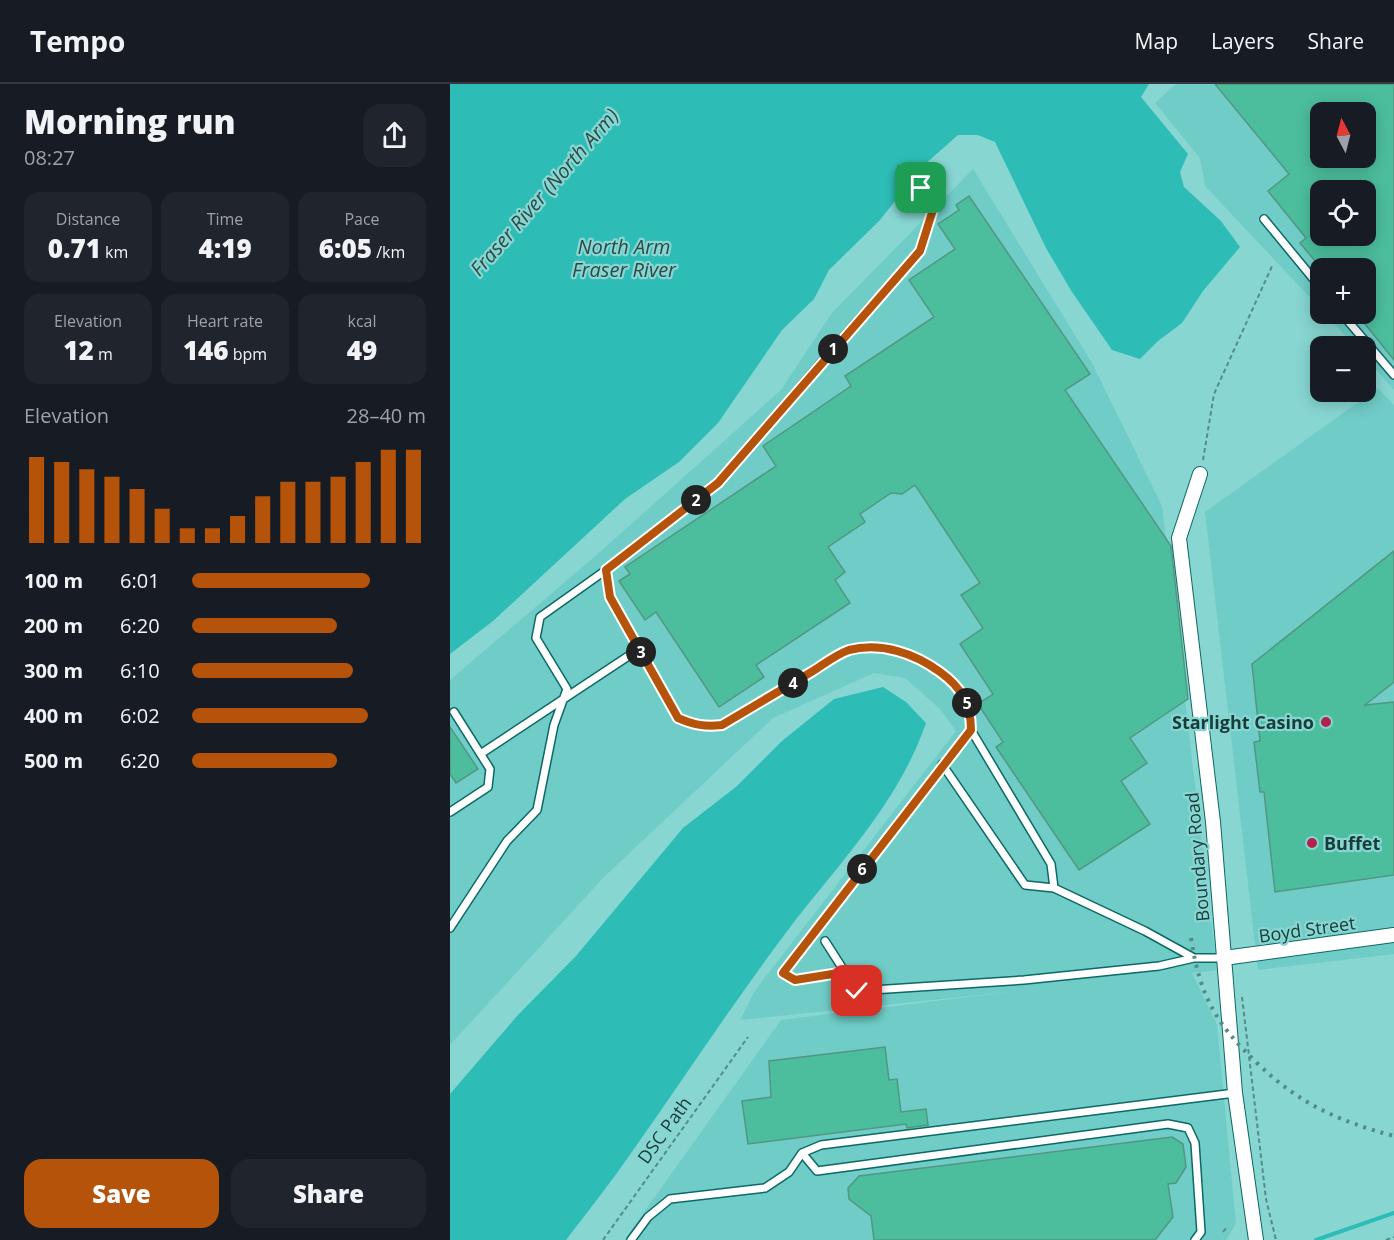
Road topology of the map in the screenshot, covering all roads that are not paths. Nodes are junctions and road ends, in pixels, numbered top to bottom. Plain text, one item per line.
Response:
1 (921, 188) road end
2 (1264, 219) dead end
3 (1310, 274) edge
4 (1351, 324) edge
5 (1394, 375) edge
6 (1200, 474) road end
7 (606, 570) junction
8 (639, 649) junction
9 (562, 702) junction
10 (454, 712) dead end
11 (971, 730) junction
12 (482, 753) junction
13 (942, 764) junction
14 (450, 812) edge
15 (1054, 888) junction
16 (450, 928) edge
17 (1394, 935) edge
18 (825, 941) dead end
19 (1194, 958) junction
20 (1224, 958) junction
21 (845, 972) junction
22 (1235, 1093) junction
23 (802, 1153) junction
24 (631, 1240) edge
25 (1196, 1240) edge
26 (1256, 1240) edge

1 - 7 lane
2 - 3 lane
4 - 5 lane
6 - 20 street, Boundary Road
7 - 8 lane
7 - 9 lane
8 - 9 lane
8 - 11 lane
9 - 12 lane
9 - 16 lane
10 - 12 lane
11 - 13 lane
11 - 15 lane
12 - 14 lane
13 - 15 lane
13 - 21 lane
15 - 19 lane
17 - 20 street, Boyd Street
18 - 21 lane
19 - 20 lane
19 - 21 lane
20 - 22 street, Boundary Road
22 - 23 lane
22 - 26 street, Boundary Road
23 - 24 lane
23 - 25 lane

